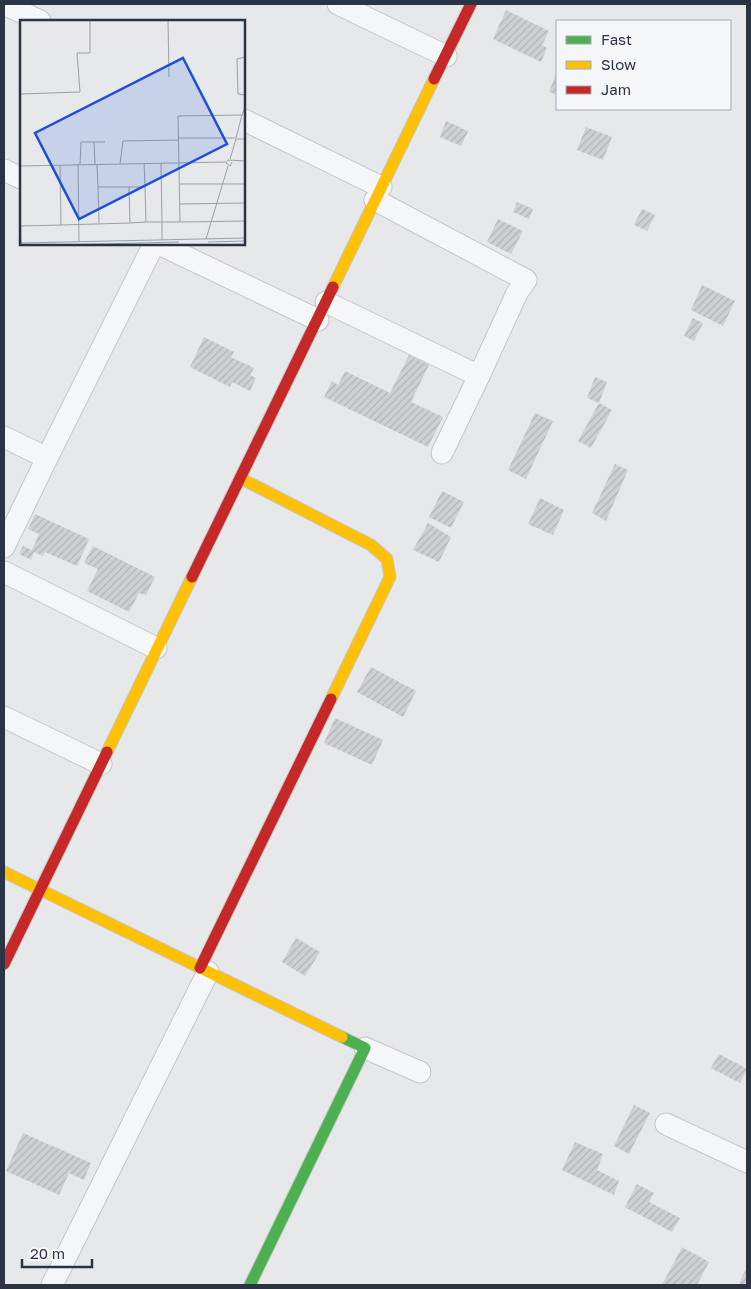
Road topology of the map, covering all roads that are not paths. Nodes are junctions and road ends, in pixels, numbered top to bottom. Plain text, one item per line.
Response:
1 (4, 4) edge
2 (338, 4) edge
3 (470, 4) edge
4 (38, 20) edge
5 (446, 56) junction
6 (245, 121) edge
7 (4, 170) edge
8 (20, 178) edge
9 (378, 193) junction
10 (154, 245) edge
11 (160, 245) edge
12 (322, 311) junction
13 (479, 376) junction
14 (4, 437) edge
15 (442, 453) dead end
16 (47, 458) junction
17 (240, 478) junction
18 (4, 547) edge
19 (4, 572) edge
20 (156, 648) junction
21 (4, 717) edge
22 (101, 764) junction
23 (4, 872) edge
24 (40, 889) junction
25 (4, 964) edge
26 (204, 970) junction
27 (365, 1048) junction
28 (420, 1072) dead end
29 (666, 1124) dead end
30 (747, 1162) edge
31 (52, 1285) edge
32 (250, 1285) edge

1 - 4 street
2 - 5 street
3 - 5 street
5 - 9 street
6 - 9 street
7 - 8 street
9 - 12 street
9 - 13 street
10 - 16 street
11 - 12 street
12 - 13 street
12 - 17 street
13 - 15 street
14 - 16 street
16 - 18 street
17 - 20 street
17 - 26 street
19 - 20 street
20 - 22 street
21 - 22 street
22 - 24 street
23 - 24 street
24 - 25 street
24 - 26 street
26 - 27 street
26 - 31 street
27 - 28 street
27 - 32 street
29 - 30 street

